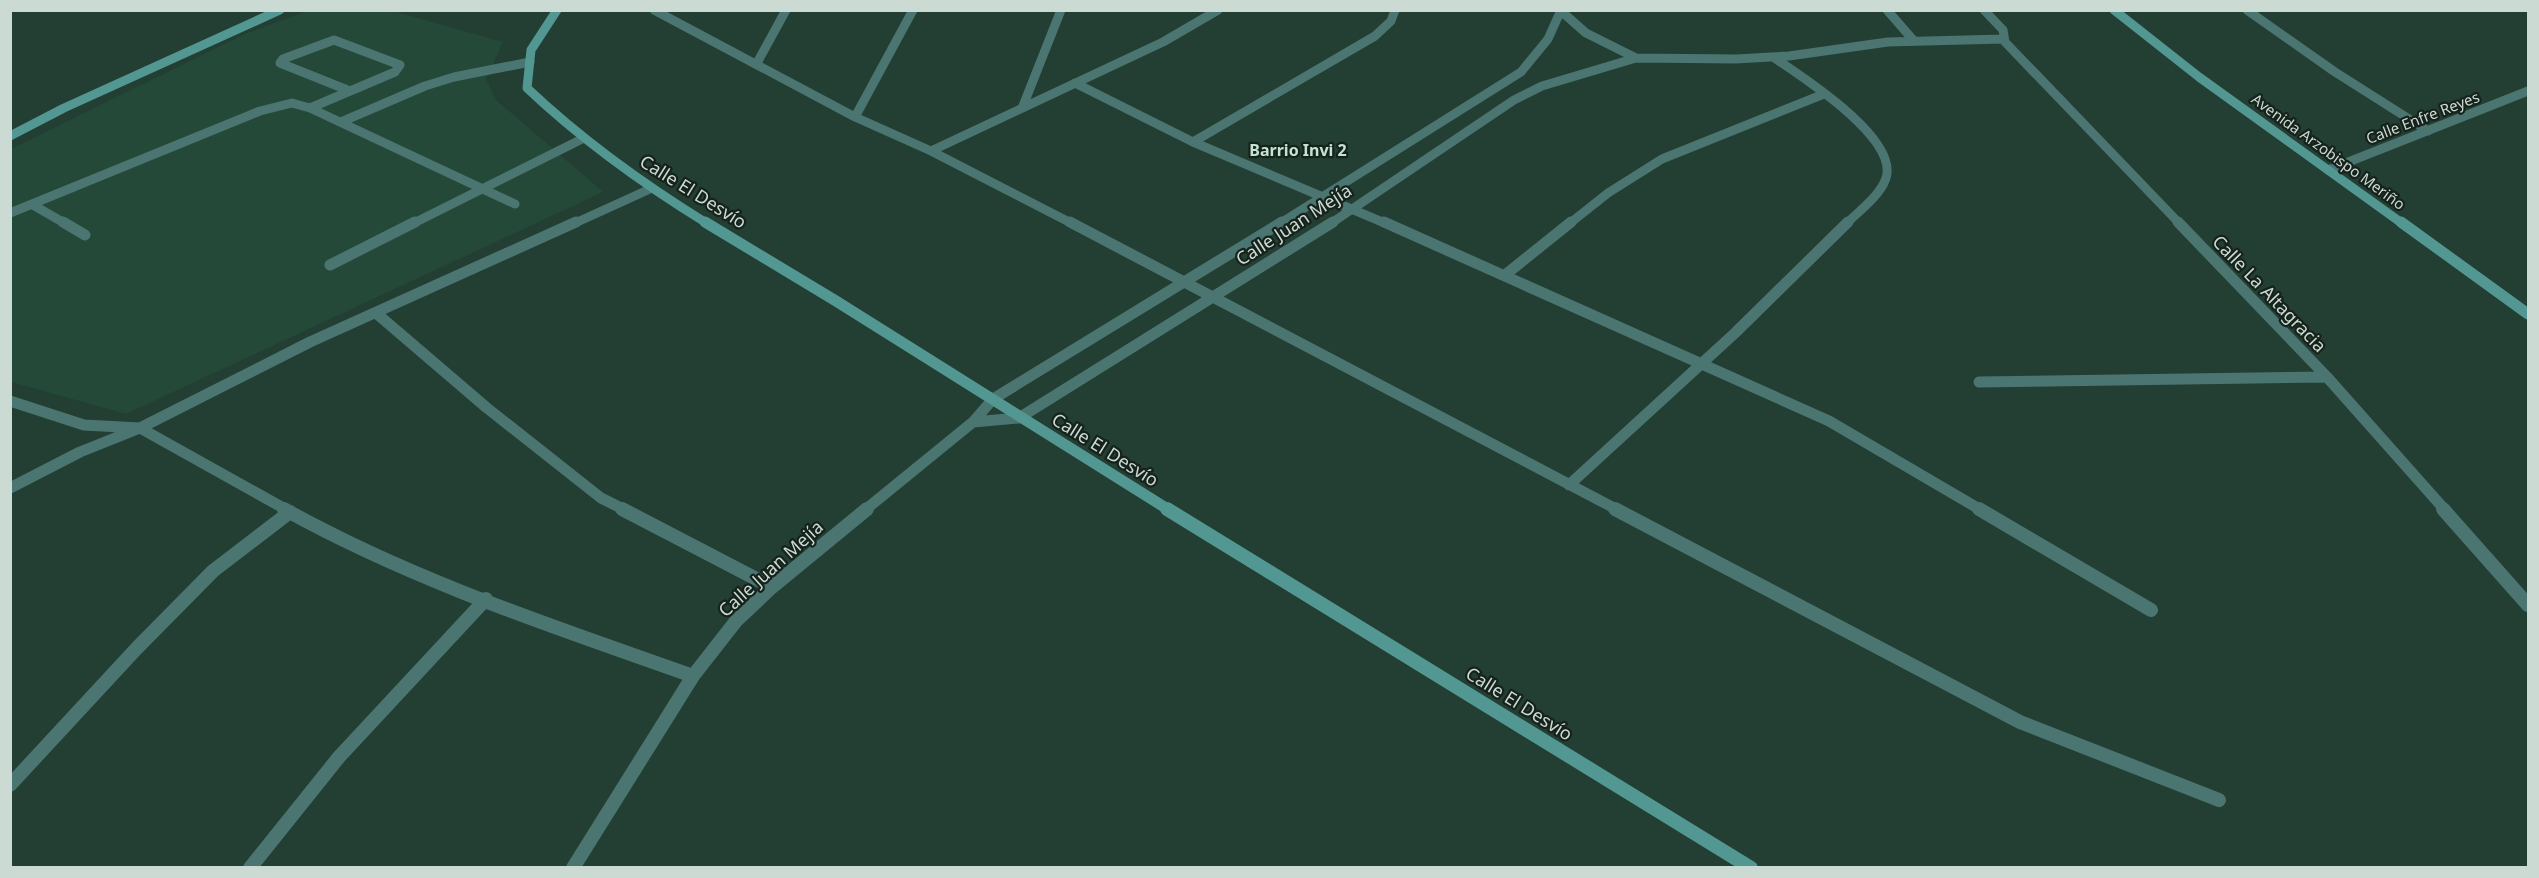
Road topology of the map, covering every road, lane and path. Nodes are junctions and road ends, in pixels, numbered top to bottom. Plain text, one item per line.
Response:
1 (280, 10) edge
2 (557, 10) edge
3 (654, 10) edge
4 (786, 10) edge
5 (913, 10) edge
6 (1061, 10) edge
7 (1218, 10) edge
8 (1395, 10) edge
9 (1887, 10) edge
10 (1984, 10) edge
11 (2114, 10) edge
12 (2247, 10) edge
13 (1561, 11) edge
14 (2003, 39) junction
15 (1914, 40) junction
16 (1773, 57) junction
17 (1636, 58) junction
18 (530, 62) junction
19 (757, 63) junction
20 (1075, 83) junction
21 (350, 91) junction
22 (2529, 91) edge
23 (1824, 94) junction
24 (1023, 106) junction
25 (310, 108) junction
26 (855, 117) junction
27 (341, 122) junction
28 (2428, 131) junction
29 (10, 136) edge
30 (584, 138) junction
31 (1193, 142) junction
32 (931, 151) junction
33 (2328, 170) junction
34 (482, 189) junction
35 (650, 189) junction
36 (1323, 195) junction
37 (515, 204) dead end
38 (33, 205) junction
39 (1354, 209) junction
40 (10, 213) edge
41 (86, 235) dead end
42 (330, 265) dead end
43 (1505, 275) junction
44 (1185, 284) junction
45 (1213, 298) junction
46 (376, 313) junction
47 (2529, 314) edge
48 (1700, 363) junction
49 (2327, 377) junction
50 (1979, 382) dead end
51 (993, 399) junction
52 (10, 401) edge
53 (1019, 418) junction
54 (973, 422) junction
55 (140, 428) junction
56 (1569, 485) junction
57 (10, 488) edge
58 (290, 512) junction
59 (772, 587) junction
60 (486, 599) junction
61 (2529, 605) edge
62 (2151, 610) dead end
63 (693, 676) junction
64 (10, 785) edge
65 (2219, 800) dead end
66 (250, 867) edge
67 (573, 867) edge
68 (1751, 867) edge

1 - 29 street
2 - 18 street, Calle El Desvío
3 - 19 street
4 - 19 street
5 - 26 street
6 - 24 street
7 - 20 street
8 - 31 street
9 - 15 street
10 - 14 street, Calle La Altagracia
11 - 33 street, Avenida Arzobispo Meriño
12 - 28 street
13 - 17 street
13 - 36 street, Calle Juan Mejía
14 - 15 street
14 - 49 street, Calle La Altagracia
15 - 16 street
16 - 17 street
16 - 23 street
17 - 39 street, Calle Juan Mejía
18 - 27 street
18 - 30 street, Calle El Desvío
19 - 26 street
20 - 24 street
20 - 31 street
21 - 21 street
21 - 25 street
22 - 28 street, Calle Enfre Reyes
23 - 43 street
23 - 48 street
24 - 32 street
25 - 27 street
25 - 38 street
26 - 32 street
27 - 34 street
28 - 33 street, Calle Enfre Reyes
30 - 34 street
30 - 35 street, Calle El Desvío
31 - 36 street
32 - 44 street
33 - 47 street, Avenida Arzobispo Meriño
34 - 37 street
34 - 42 street
35 - 46 street
35 - 51 street, Calle El Desvío
36 - 39 street
36 - 44 street, Calle Juan Mejía
38 - 40 street
38 - 41 street
39 - 43 street
39 - 45 street, Calle Juan Mejía
43 - 48 street
44 - 45 street
44 - 51 street, Calle Juan Mejía
45 - 53 street, Calle Juan Mejía
45 - 56 street
46 - 55 street
46 - 59 street
48 - 56 street
48 - 62 street
49 - 50 street
49 - 61 street, Calle La Altagracia
51 - 53 street, Calle El Desvío
51 - 54 street, Calle Juan Mejía
52 - 55 street
53 - 54 street, Calle Juan Mejía
53 - 68 street, Calle El Desvío
54 - 59 street, Calle Juan Mejía
55 - 57 street
55 - 58 street
56 - 65 street
58 - 60 street
58 - 64 street
59 - 63 street, Calle Juan Mejía
60 - 63 street
60 - 66 street
63 - 67 street, Calle Juan Mejía

